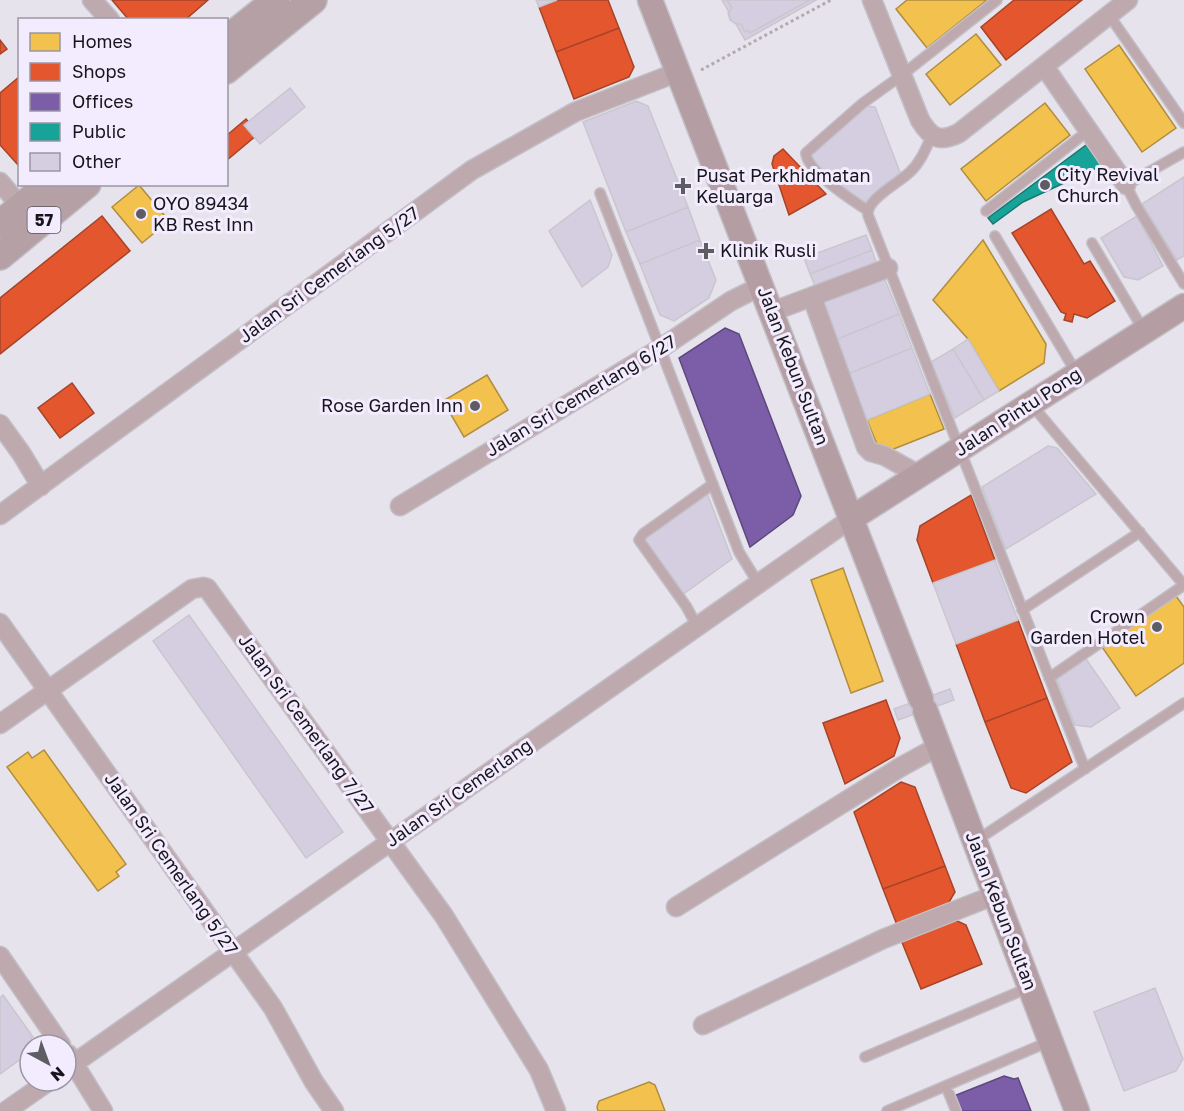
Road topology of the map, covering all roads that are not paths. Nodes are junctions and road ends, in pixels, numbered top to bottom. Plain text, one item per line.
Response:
1 (92, 0) edge
2 (276, 0) edge
3 (313, 0) edge
4 (650, 0) edge
5 (872, 0) edge
6 (997, 0) edge
7 (1128, 0) edge
8 (1109, 15) junction
9 (108, 18) edge
10 (228, 38) edge
11 (1044, 66) junction
12 (228, 68) edge
13 (902, 75) junction
14 (679, 76) junction
15 (1184, 123) edge
16 (1089, 130) junction
17 (932, 135) junction
18 (1184, 152) edge
19 (0, 182) edge
20 (1126, 185) junction
21 (47, 186) edge
22 (85, 186) edge
23 (600, 193) dead end
24 (21, 207) junction
25 (867, 210) junction
26 (986, 211) dead end
27 (0, 224) edge
28 (995, 236) dead end
29 (1092, 243) dead end
30 (0, 256) edge
31 (888, 268) junction
32 (1184, 284) edge
33 (761, 286) junction
34 (812, 297) junction
35 (1183, 309) edge
36 (771, 312) junction
37 (1144, 331) junction
38 (661, 348) junction
39 (1077, 374) junction
40 (1031, 404) junction
41 (0, 424) edge
42 (959, 449) junction
43 (919, 475) junction
44 (713, 484) junction
45 (41, 486) junction
46 (400, 506) dead end
47 (0, 515) edge
48 (852, 518) junction
49 (1140, 532) junction
50 (758, 583) junction
51 (1184, 585) edge
52 (1022, 610) junction
53 (0, 623) edge
54 (697, 626) junction
55 (1049, 678) junction
56 (47, 691) junction
57 (1184, 703) edge
58 (0, 724) edge
59 (939, 746) junction
60 (1085, 769) junction
61 (390, 842) junction
62 (975, 842) junction
63 (995, 895) junction
64 (676, 907) dead end
65 (234, 951) junction
66 (0, 956) edge
67 (1030, 987) junction
68 (703, 1024) dead end
69 (53, 1033) edge
70 (1050, 1041) junction
71 (78, 1055) edge
72 (866, 1057) dead end
73 (78, 1074) edge
74 (946, 1086) junction
75 (32, 1093) edge
76 (6, 1111) edge
77 (103, 1111) edge
78 (334, 1111) edge
79 (556, 1111) edge
80 (887, 1111) edge
81 (956, 1111) edge
82 (1077, 1111) edge

1 - 9 street
2 - 10 main road
3 - 12 main road
4 - 14 main road, Jalan Kebun Sultan
5 - 13 street
6 - 13 lane
7 - 8 street
8 - 11 street
8 - 15 lane
11 - 16 street
11 - 17 street
13 - 17 street
13 - 25 lane
14 - 33 main road, Jalan Kebun Sultan
14 - 45 street, Jalan Sri Cemerlang 5/27
16 - 20 street
16 - 26 lane
17 - 25 lane
18 - 20 lane
19 - 24 street
20 - 32 lane
21 - 24 main road, 57
22 - 30 main road, 57
23 - 38 lane
24 - 27 main road, 57
25 - 31 lane
28 - 39 lane
29 - 37 lane
31 - 34 street
31 - 42 lane
33 - 36 main road, Jalan Kebun Sultan
33 - 38 street, Jalan Sri Cemerlang 6/27
34 - 36 street
34 - 43 street
35 - 37 main road, Jalan Pintu Pong
36 - 48 main road, Jalan Kebun Sultan
37 - 39 main road, Jalan Pintu Pong
38 - 44 lane
38 - 46 street, Jalan Sri Cemerlang 6/27
39 - 40 main road, Jalan Pintu Pong
40 - 42 main road, Jalan Pintu Pong
40 - 49 lane
41 - 45 street
42 - 43 main road, Jalan Pintu Pong
42 - 52 lane
43 - 48 main road, Jalan Pintu Pong
44 - 50 lane
44 - 54 lane
45 - 47 street, Jalan Sri Cemerlang 5/27
48 - 50 street, Jalan Sri Cemerlang
48 - 59 main road, Jalan Kebun Sultan
49 - 51 lane
49 - 52 lane
50 - 54 street, Jalan Sri Cemerlang
51 - 55 lane
52 - 55 lane
53 - 56 street, Jalan Sri Cemerlang 5/27
54 - 61 street, Jalan Sri Cemerlang
55 - 60 lane
56 - 58 street
56 - 61 street, Jalan Sri Cemerlang 7/27
56 - 65 street, Jalan Sri Cemerlang 5/27
57 - 60 lane
59 - 62 main road, Jalan Kebun Sultan
59 - 64 street
60 - 62 lane
61 - 65 street, Jalan Sri Cemerlang
61 - 79 street, Jalan Sri Cemerlang 7/27
62 - 63 main road, Jalan Kebun Sultan
63 - 67 main road, Jalan Kebun Sultan
63 - 68 street
65 - 71 street, Jalan Sri Cemerlang
65 - 78 street, Jalan Sri Cemerlang 5/27
66 - 69 street
67 - 70 main road, Jalan Kebun Sultan
67 - 72 lane
70 - 74 lane
70 - 82 main road, Jalan Kebun Sultan
73 - 77 street
74 - 80 lane
74 - 81 lane
75 - 76 street

